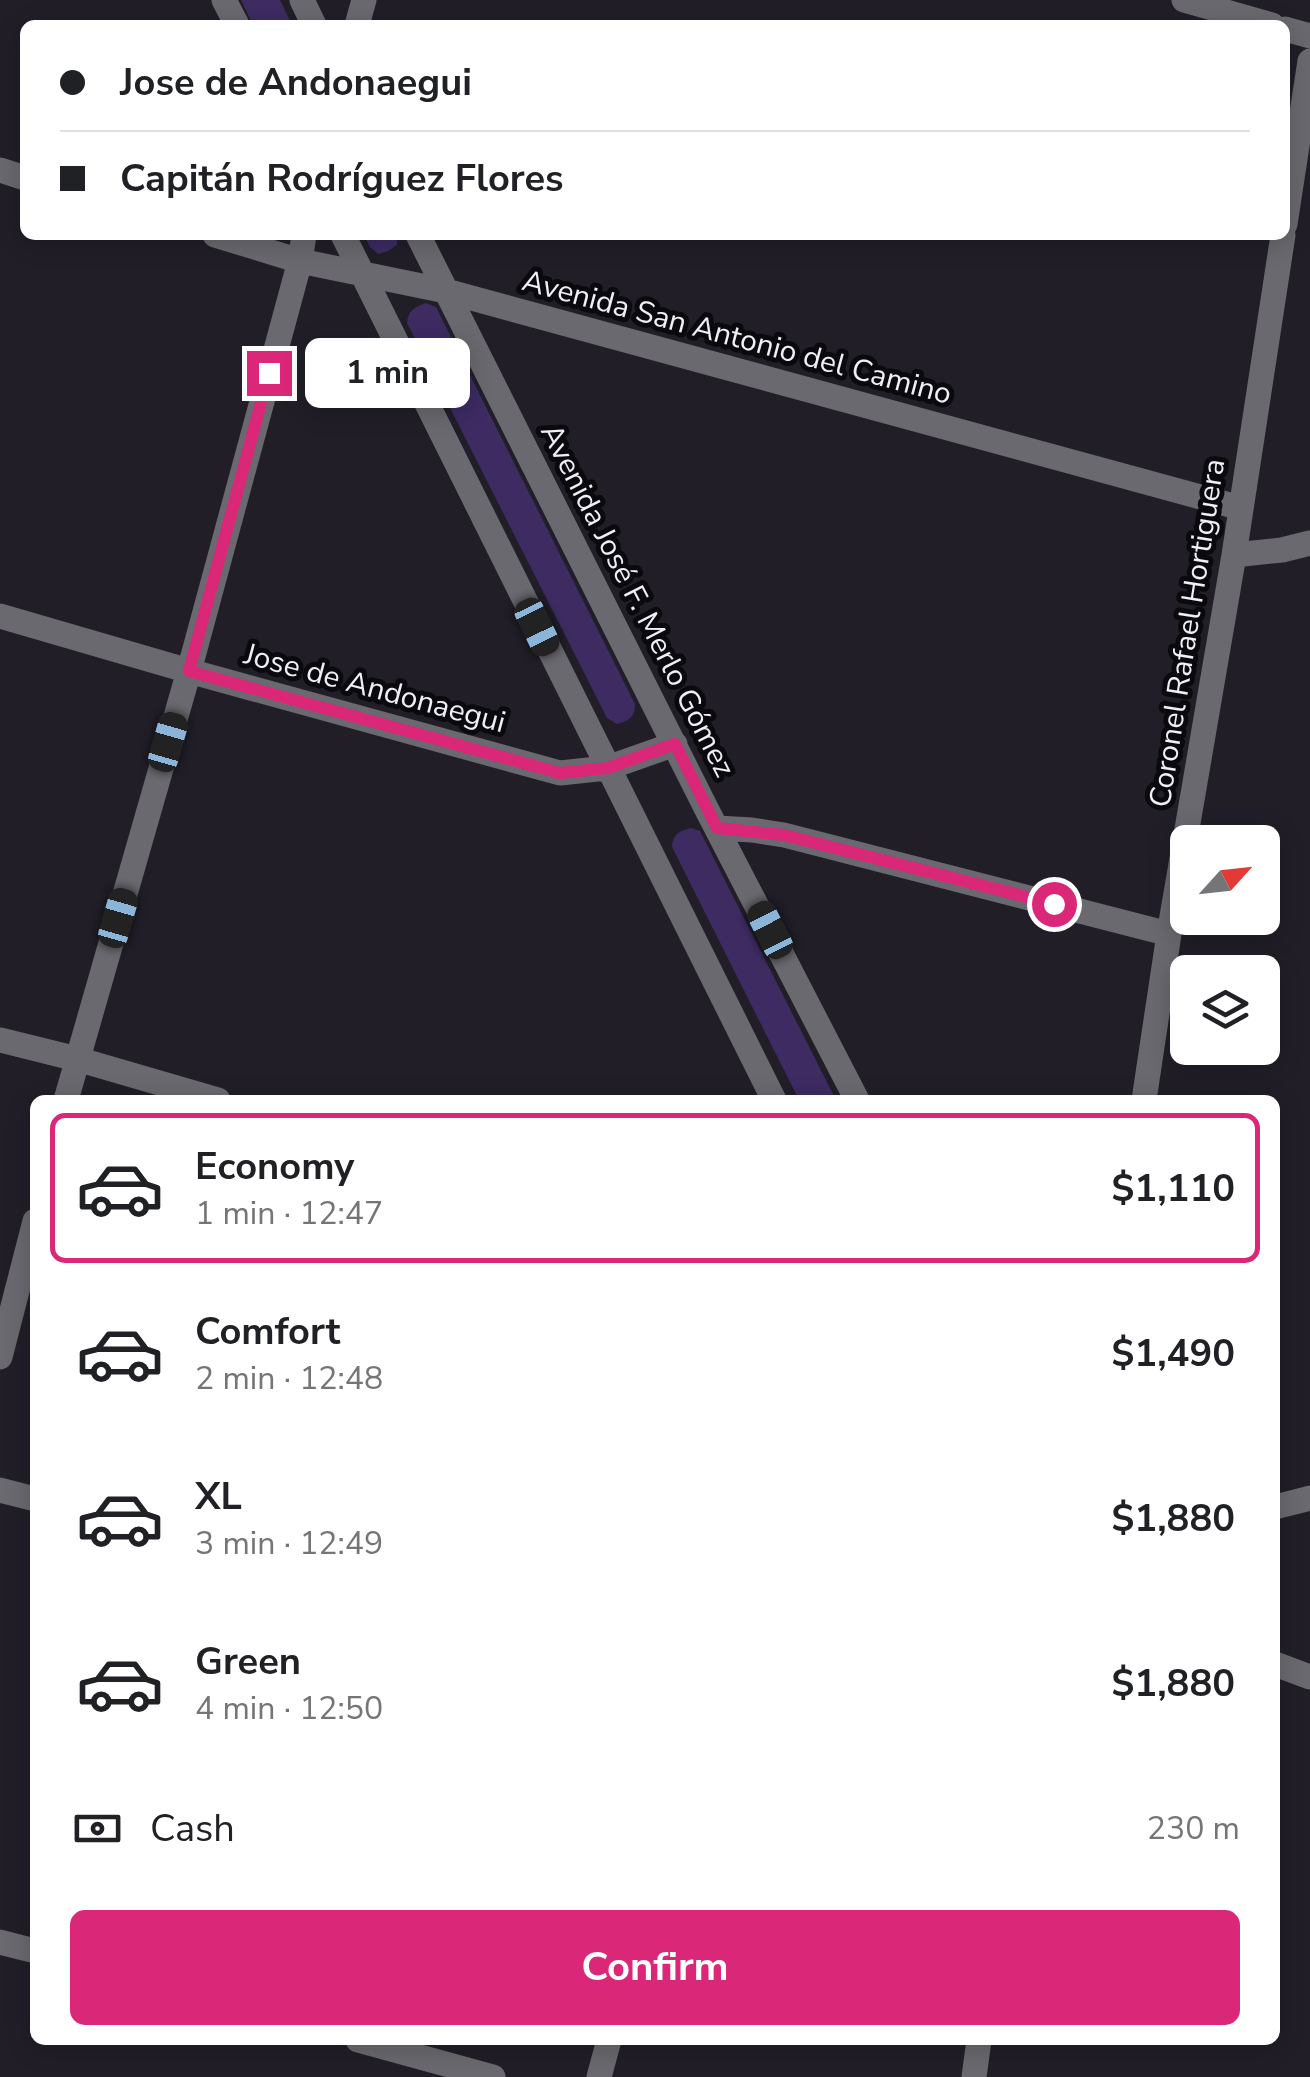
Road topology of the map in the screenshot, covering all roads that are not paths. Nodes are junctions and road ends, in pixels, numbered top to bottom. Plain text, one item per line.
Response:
1 (1184, 0) edge
2 (1254, 20) edge
3 (1310, 62) edge
4 (1290, 192) edge
5 (248, 240) edge
6 (344, 240) edge
7 (420, 240) edge
8 (1282, 240) edge
9 (302, 248) edge
10 (361, 274) junction
11 (446, 291) junction
12 (1242, 508) junction
13 (1310, 544) edge
14 (1234, 555) junction
15 (0, 616) edge
16 (189, 671) junction
17 (675, 744) junction
18 (608, 768) junction
19 (717, 828) junction
20 (1169, 934) junction
21 (0, 1040) edge
22 (77, 1059) junction
23 (67, 1095) edge
24 (201, 1095) edge
25 (772, 1095) edge
26 (854, 1095) edge
27 (1145, 1095) edge
28 (30, 1240) edge
29 (0, 1357) edge
30 (0, 1490) edge
31 (30, 1498) edge
32 (1310, 1498) edge
33 (1280, 1506) edge
34 (1280, 1666) edge
35 (1310, 1676) edge
36 (0, 1942) edge
37 (30, 1950) edge
38 (376, 2045) edge
39 (608, 2045) edge
40 (979, 2045) edge
41 (493, 2077) edge
42 (599, 2077) edge
43 (974, 2077) edge

1 - 2 street
3 - 4 street
5 - 9 street, Avenida San Antonio del Camino
6 - 10 street
7 - 11 street, Avenida José F. Merlo Gómez
8 - 12 street, Coronel Rafael Hortiguera
9 - 10 street, Avenida San Antonio del Camino
9 - 16 street
10 - 11 street, Avenida San Antonio del Camino
10 - 18 street
11 - 12 street, Avenida San Antonio del Camino
11 - 17 street, Avenida José F. Merlo Gómez
12 - 14 street, Coronel Rafael Hortiguera
13 - 14 street
14 - 20 street, Coronel Rafael Hortiguera
15 - 16 street, Jose de Andonaegui
16 - 18 street, Jose de Andonaegui
16 - 22 street
17 - 18 street, Jose de Andonaegui
17 - 19 street, Avenida José F. Merlo Gómez
18 - 25 street
19 - 20 street
19 - 26 street, Avenida José F. Merlo Gómez
20 - 27 street, Coronel Rafael Hortiguera
21 - 22 street
22 - 23 street
22 - 24 street
28 - 29 street
30 - 31 street
32 - 33 street
34 - 35 street
36 - 37 street
38 - 41 street
39 - 42 street
40 - 43 street

